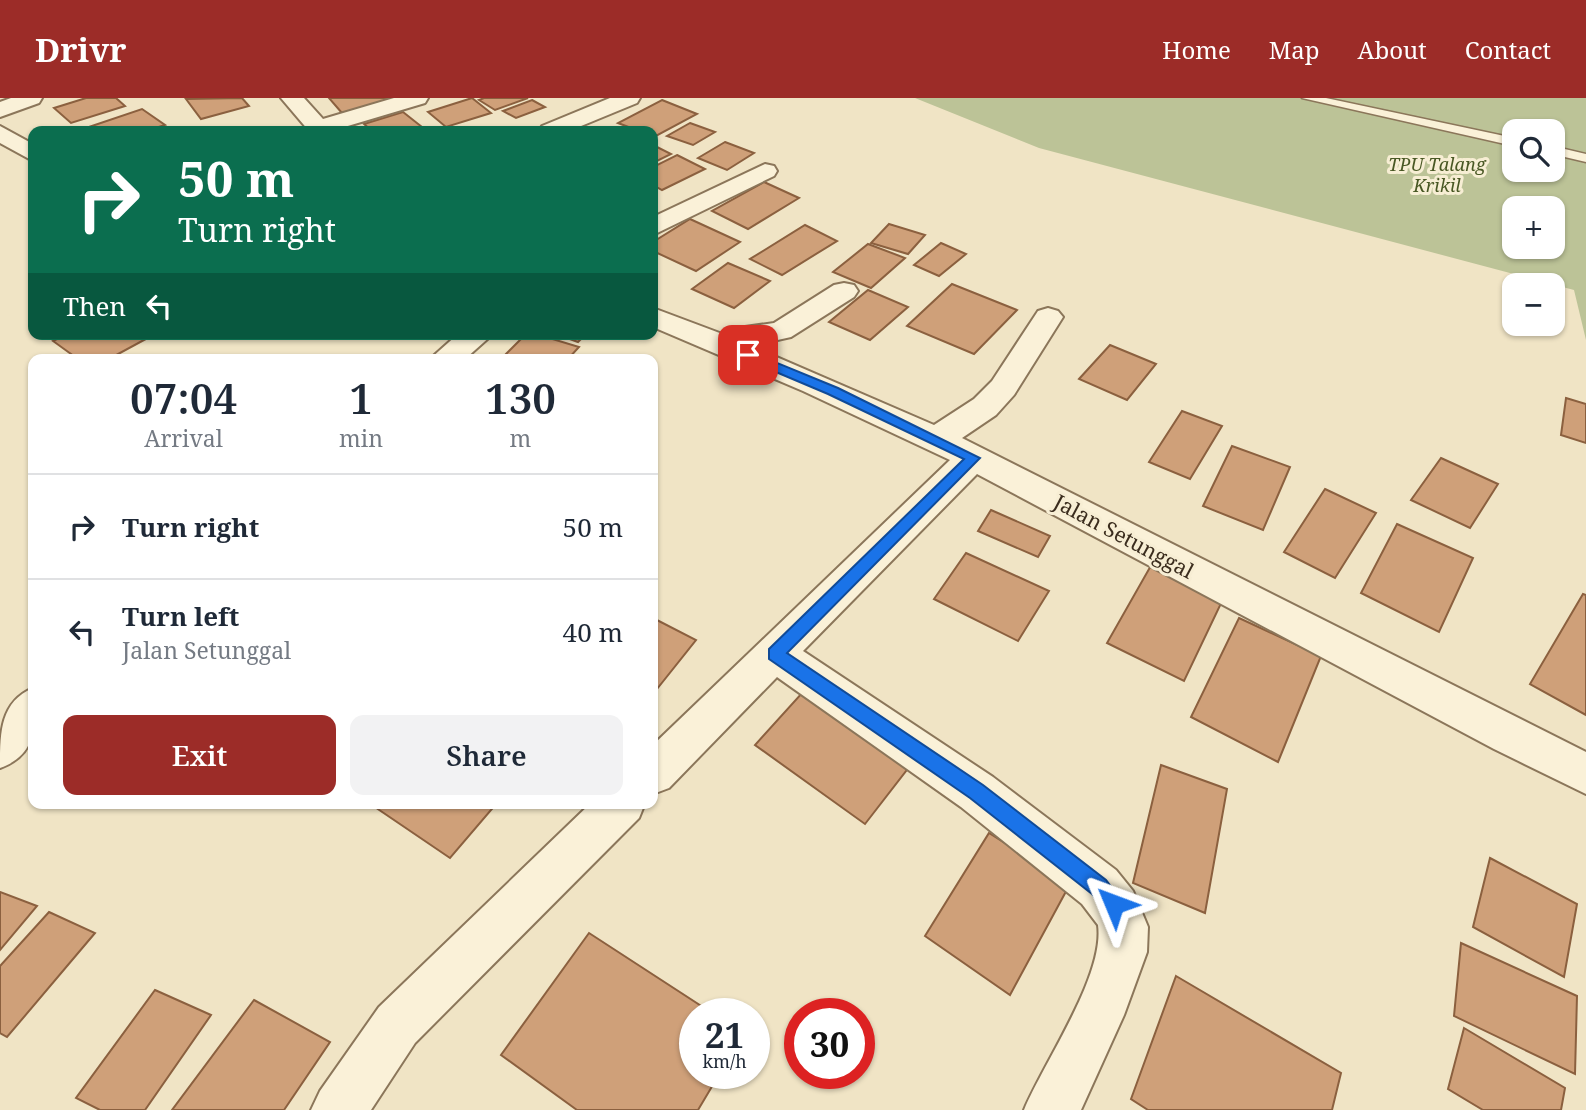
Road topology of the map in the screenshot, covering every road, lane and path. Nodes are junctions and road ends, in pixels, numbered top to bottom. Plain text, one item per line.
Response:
1 (31, 98) edge
2 (292, 98) edge
3 (417, 98) edge
4 (629, 98) edge
5 (1308, 98) edge
6 (0, 110) edge
7 (316, 126) edge
8 (332, 126) edge
9 (562, 126) edge
10 (1502, 139) edge
11 (1565, 153) edge
12 (1586, 158) edge
13 (765, 171) dead end
14 (658, 224) edge
15 (844, 291) dead end
16 (1048, 317) dead end
17 (658, 319) edge
18 (470, 340) edge
19 (728, 347) junction
20 (452, 354) edge
21 (936, 440) junction
22 (974, 458) junction
23 (775, 654) junction
24 (28, 713) edge
25 (0, 749) edge
26 (658, 769) edge
27 (1586, 774) edge
28 (617, 809) edge
29 (339, 1110) edge
30 (1052, 1110) edge

1 - 6 street
2 - 7 street
3 - 8 street
4 - 9 street
5 - 10 lane
11 - 12 lane
13 - 14 street
15 - 19 street
16 - 21 street
17 - 19 street, Jalan Setunggal
18 - 20 street
19 - 21 street, Jalan Setunggal
21 - 22 street, Jalan Setunggal
22 - 23 street
22 - 27 street, Jalan Setunggal
23 - 26 street
23 - 30 street
24 - 25 street
28 - 29 street

